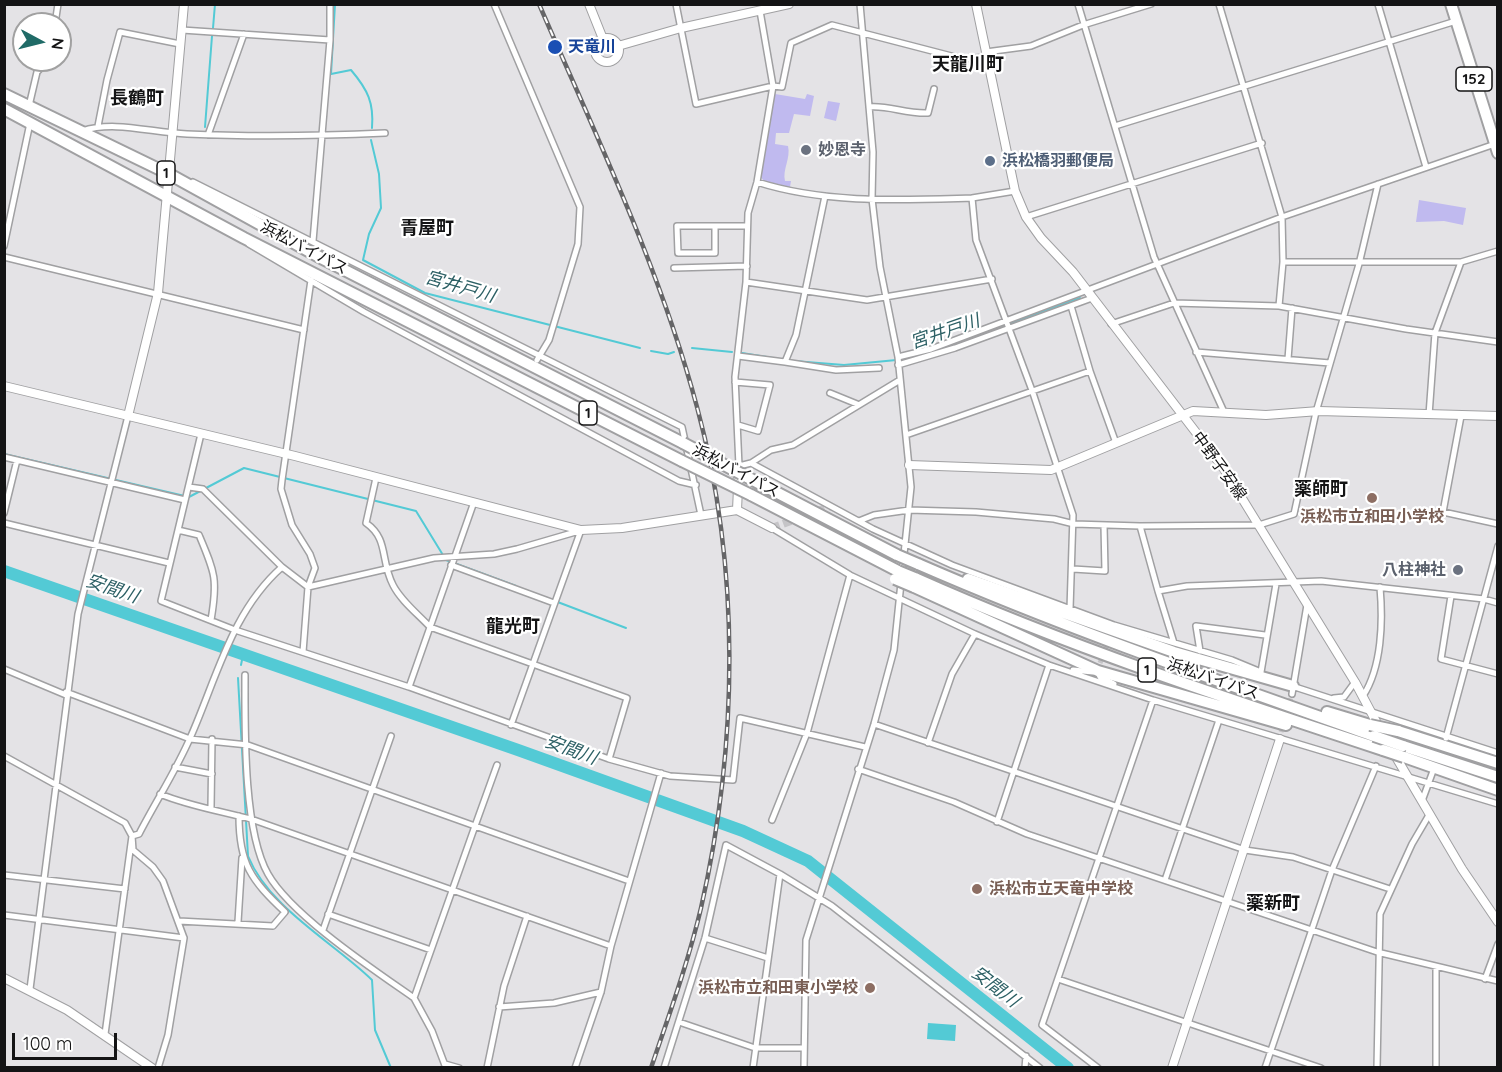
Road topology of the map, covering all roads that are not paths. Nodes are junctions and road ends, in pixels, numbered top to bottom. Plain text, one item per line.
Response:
1 (184, 4) edge
2 (330, 4) edge
3 (494, 4) edge
4 (589, 4) edge
5 (676, 4) edge
6 (860, 4) edge
7 (976, 4) edge
8 (1078, 4) edge
9 (1151, 4) edge
10 (1219, 4) edge
11 (1378, 4) edge
12 (1451, 4) edge
13 (785, 5) edge
14 (760, 11) junction
15 (1456, 21) junction
16 (1083, 25) junction
17 (681, 28) junction
18 (182, 30) junction
19 (244, 34) junction
20 (862, 34) junction
21 (603, 39) junction
22 (330, 40) junction
23 (1390, 43) junction
24 (180, 44) junction
25 (618, 46) junction
26 (986, 54) junction
27 (37, 72) edge
28 (1244, 85) junction
29 (773, 86) junction
30 (934, 89) dead end
31 (4, 94) edge
32 (29, 107) junction
33 (869, 107) junction
34 (4, 109) edge
35 (30, 123) junction
36 (98, 126) junction
37 (1115, 126) junction
38 (79, 132) junction
39 (385, 132) dead end
40 (172, 134) junction
41 (208, 135) junction
42 (322, 136) junction
43 (1262, 143) junction
44 (1496, 147) edge
45 (1426, 167) junction
46 (169, 172) junction
47 (757, 182) junction
48 (1132, 183) junction
49 (1378, 184) junction
50 (1015, 191) junction
51 (825, 196) junction
52 (168, 197) junction
53 (972, 198) junction
54 (872, 199) junction
55 (1026, 217) junction
56 (1282, 217) junction
57 (715, 226) junction
58 (747, 226) junction
59 (244, 238) junction
60 (313, 241) junction
61 (4, 246) edge
62 (1497, 250) edge
63 (4, 257) edge
64 (1359, 261) junction
65 (1283, 262) junction
66 (1461, 262) junction
67 (1157, 264) junction
68 (747, 266) junction
69 (674, 268) dead end
70 (992, 279) junction
71 (311, 280) junction
72 (746, 282) junction
73 (805, 291) junction
74 (158, 293) junction
75 (1090, 295) junction
76 (887, 297) junction
77 (1174, 303) junction
78 (1071, 306) junction
79 (1279, 306) junction
80 (1292, 308) junction
81 (1344, 317) junction
82 (1006, 321) junction
83 (1111, 324) junction
84 (1009, 328) junction
85 (304, 330) junction
86 (1435, 333) junction
87 (1497, 342) edge
88 (1196, 352) junction
89 (738, 356) junction
90 (538, 357) junction
91 (898, 357) junction
92 (1288, 359) junction
93 (786, 360) junction
94 (1330, 363) junction
95 (898, 365) junction
96 (879, 368) dead end
97 (1090, 371) junction
98 (900, 380) junction
99 (735, 382) junction
100 (4, 386) edge
101 (525, 387) dead end
102 (830, 393) dead end
103 (1033, 393) junction
104 (520, 395) junction
105 (857, 404) junction
106 (1224, 412) junction
107 (1316, 412) junction
108 (1429, 415) junction
109 (128, 416) junction
110 (1182, 416) junction
111 (1461, 416) junction
112 (1497, 416) edge
113 (738, 425) junction
114 (201, 434) junction
115 (906, 435) junction
116 (1116, 443) junction
117 (286, 454) junction
118 (4, 457) edge
119 (17, 460) junction
120 (751, 463) junction
121 (909, 465) junction
122 (739, 466) junction
123 (1056, 469) junction
124 (376, 478) junction
125 (111, 480) junction
126 (696, 485) junction
127 (188, 489) junction
128 (186, 500) junction
129 (474, 502) junction
130 (737, 510) junction
131 (909, 510) junction
132 (4, 513) edge
133 (701, 515) junction
134 (859, 521) junction
135 (4, 523) edge
136 (1074, 524) junction
137 (1497, 524) edge
138 (1104, 525) junction
139 (1140, 525) junction
140 (1259, 525) junction
141 (772, 528) joint
142 (178, 530) junction
143 (581, 530) junction
144 (95, 545) junction
145 (1497, 546) edge
146 (900, 550) junction
147 (454, 558) junction
148 (918, 562) junction
149 (169, 563) junction
150 (452, 565) junction
151 (282, 567) junction
152 (386, 567) junction
153 (1073, 569) junction
154 (850, 575) junction
155 (1294, 582) junction
156 (914, 583) junction
157 (1276, 584) junction
158 (308, 587) junction
159 (1380, 587) junction
160 (1158, 591) junction
161 (1452, 596) junction
162 (900, 599) junction
163 (1484, 599) junction
164 (555, 601) junction
165 (1497, 603) edge
166 (1307, 604) junction
167 (1070, 609) junction
168 (211, 620) junction
169 (430, 627) junction
170 (234, 632) junction
171 (975, 634) junction
172 (1265, 635) junction
173 (1174, 643) junction
174 (1200, 651) junction
175 (303, 652) junction
176 (532, 664) junction
177 (1049, 665) junction
178 (1465, 665) junction
179 (1099, 667) junction
180 (4, 669) edge
181 (1062, 669) junction
182 (1261, 672) junction
183 (1497, 674) edge
184 (245, 675) dead end
185 (1355, 682) junction
186 (1232, 684) junction
187 (409, 687) junction
188 (1292, 690) junction
189 (1131, 693) junction
190 (66, 694) junction
191 (1363, 696) junction
192 (1323, 697) junction
193 (1153, 700) junction
194 (1371, 713) junction
195 (1219, 720) junction
196 (874, 723) junction
197 (511, 725) junction
198 (807, 733) junction
199 (391, 736) dead end
200 (1280, 736) junction
201 (190, 739) junction
202 (212, 739) junction
203 (1446, 740) junction
204 (1356, 741) junction
205 (928, 742) junction
206 (246, 745) junction
207 (864, 747) junction
208 (1403, 751) junction
209 (1497, 753) edge
210 (4, 756) edge
211 (609, 759) junction
212 (1497, 763) edge
213 (497, 765) dead end
214 (1376, 766) junction
215 (175, 767) junction
216 (858, 768) junction
217 (1433, 771) dead end
218 (1014, 772) junction
219 (661, 773) junction
220 (212, 774) junction
221 (1406, 774) junction
222 (1497, 777) edge
223 (1428, 782) junction
224 (54, 786) junction
225 (371, 789) junction
226 (1497, 790) edge
227 (160, 794) junction
228 (1422, 801) junction
229 (1497, 804) edge
230 (211, 807) junction
231 (1117, 807) junction
232 (1429, 815) junction
233 (239, 816) junction
234 (250, 819) junction
235 (772, 820) dead end
236 (998, 822) junction
237 (475, 826) junction
238 (1182, 829) junction
239 (132, 836) junction
240 (1245, 850) junction
241 (349, 853) junction
242 (242, 856) junction
243 (1100, 859) junction
244 (1332, 870) junction
245 (780, 874) junction
246 (4, 875) edge
247 (43, 878) junction
248 (1165, 880) junction
249 (629, 881) junction
250 (124, 889) junction
251 (1390, 889) junction
252 (452, 890) junction
253 (818, 895) junction
254 (1228, 902) junction
255 (328, 914) junction
256 (4, 915) edge
257 (527, 916) junction
258 (37, 919) junction
259 (179, 921) junction
260 (238, 922) junction
261 (1497, 922) edge
262 (119, 929) junction
263 (323, 930) junction
264 (1313, 930) junction
265 (184, 938) junction
266 (705, 938) junction
267 (1497, 944) edge
268 (611, 946) junction
269 (431, 950) junction
270 (1377, 952) junction
271 (768, 958) junction
272 (1436, 967) junction
273 (4, 978) edge
274 (1059, 979) junction
275 (1485, 979) junction
276 (1497, 981) edge
277 (30, 990) junction
278 (601, 992) junction
279 (414, 998) junction
280 (499, 1007) junction
281 (679, 1022) junction
282 (1187, 1023) junction
283 (105, 1034) junction
284 (755, 1048) junction
285 (804, 1048) junction
286 (1270, 1051) junction
287 (1026, 1056) junction
288 (446, 1066) edge
289 (152, 1068) edge
290 (158, 1068) edge
291 (459, 1068) edge
292 (487, 1068) edge
293 (575, 1068) edge
294 (664, 1068) edge
295 (753, 1068) edge
296 (804, 1068) edge
297 (1025, 1068) edge
298 (1040, 1068) edge
299 (1098, 1068) edge
300 (1172, 1068) edge
301 (1265, 1068) edge
302 (1321, 1068) edge
303 (1377, 1068) edge
304 (1436, 1068) edge

1 - 18 street
2 - 22 street
3 - 90 street
4 - 21 street
5 - 17 street
6 - 20 street
7 - 26 street, 中野子安線
8 - 16 street
9 - 16 street
10 - 28 street
11 - 23 street
12 - 15 highway, 152
13 - 14 street
14 - 17 street
14 - 29 street
15 - 23 street
15 - 44 highway, 152
16 - 26 street
16 - 37 street
17 - 25 street
17 - 29 street
18 - 19 street
18 - 24 street
19 - 22 street
19 - 41 street
20 - 26 street
20 - 29 street
20 - 33 street
21 - 25 street
21 - 25 street
22 - 42 street
23 - 28 street
23 - 45 street
24 - 36 street
24 - 40 street
26 - 50 street, 中野子安線
27 - 32 street
28 - 37 street
28 - 43 street
29 - 47 street
30 - 33 street
31 - 32 highway, 浜松バイパス / 1
32 - 38 highway, 浜松バイパス / 1
33 - 54 street
34 - 35 highway, 浜松バイパス / 1
35 - 52 highway, 浜松バイパス / 1
35 - 61 street
36 - 38 street
36 - 40 street
37 - 48 street
38 - 46 highway, 浜松バイパス / 1
39 - 42 street
40 - 41 street
40 - 46 street
41 - 42 street
42 - 60 street
43 - 48 street
43 - 56 street
44 - 45 street
45 - 49 street
46 - 52 street
46 - 60 street
46 - 146 highway, 浜松バイパス / 1, bridge
47 - 51 street
47 - 58 street
48 - 55 street
48 - 67 street
49 - 56 street
49 - 64 street
50 - 53 street
50 - 55 street, 中野子安線
51 - 54 street
51 - 73 street
52 - 59 highway, 浜松バイパス / 1
52 - 74 street
53 - 54 street
53 - 70 street
54 - 76 street
55 - 75 street, 中野子安線
56 - 65 street
56 - 67 street
57 - 57 street
57 - 58 street
58 - 68 street
59 - 71 street
59 - 156 highway, 浜松バイパス / 1, bridge
60 - 90 street
62 - 66 street
63 - 74 street
64 - 65 street
64 - 66 street
64 - 81 street
65 - 79 street
66 - 86 street
67 - 75 street
67 - 77 street
68 - 69 street
68 - 72 street
70 - 76 street
70 - 82 street
71 - 85 street
71 - 104 street
72 - 73 street
72 - 89 street
73 - 76 street
73 - 93 street
74 - 85 street
74 - 109 street
75 - 78 street
75 - 82 street
75 - 83 street, 中野子安線
76 - 91 street
77 - 79 street
77 - 83 street
77 - 88 street
78 - 84 street
78 - 97 street
79 - 80 street
80 - 81 street
80 - 92 street
81 - 86 street
81 - 94 street
82 - 84 street
82 - 91 street
83 - 110 street, 中野子安線
84 - 95 street
84 - 103 street
85 - 117 street
86 - 87 street
86 - 108 street
88 - 92 street
88 - 106 street
89 - 93 street
89 - 99 street
90 - 126 street
91 - 95 street
92 - 94 street
93 - 96 street
94 - 107 street
95 - 98 street
97 - 103 street
97 - 116 street
98 - 105 street
98 - 115 street
99 - 113 street
99 - 113 street
100 - 109 street
101 - 104 street
102 - 105 street
103 - 115 street
103 - 123 street
104 - 126 street
105 - 120 street
106 - 107 street
106 - 110 street
107 - 108 street
107 - 140 street
108 - 111 street
109 - 114 street
109 - 125 street
110 - 116 street
110 - 140 street, 中野子安線
111 - 112 street
111 - 137 street
113 - 122 street
114 - 117 street
114 - 127 street
115 - 121 street
116 - 123 street
117 - 124 street
117 - 158 street
118 - 119 street
119 - 125 street
119 - 132 street
120 - 122 street
120 - 134 street
121 - 123 street
121 - 131 street
122 - 130 street
123 - 136 street
124 - 129 street
124 - 152 street
125 - 128 street
125 - 144 street
126 - 133 street
127 - 128 street
127 - 151 street
128 - 142 street
129 - 143 street
129 - 147 street
130 - 133 street
130 - 141 street
131 - 134 street
131 - 136 street
131 - 146 street
133 - 143 street
134 - 146 street
135 - 144 street
136 - 138 street
136 - 153 street
138 - 139 street
138 - 153 street
139 - 140 street
139 - 160 street
140 - 155 street, 中野子安線
141 - 154 street
142 - 149 street
142 - 168 street
143 - 147 street
143 - 164 street
144 - 149 street
144 - 190 street
145 - 163 street
146 - 148 highway, 浜松バイパス, bridge
146 - 162 street
146 - 167 street
147 - 150 street
147 - 152 street
148 - 186 highway, 浜松バイパス / 1
148 - 188 highway
149 - 168 street
150 - 164 street
150 - 169 street
151 - 158 street
151 - 170 street
152 - 158 street
152 - 169 street
153 - 167 street
154 - 162 street
154 - 198 street
155 - 157 street
155 - 159 street
155 - 166 street, 中野子安線
156 - 179 highway
156 - 204 highway, 浜松バイパス / 1
157 - 160 street
157 - 172 street
158 - 175 street
159 - 161 street
159 - 191 street
160 - 173 street
161 - 163 street
161 - 178 street
162 - 171 street
162 - 196 street
163 - 165 street
163 - 178 street
164 - 176 street
166 - 185 street, 中野子安線
166 - 188 street
167 - 173 street
168 - 170 street
169 - 176 street
169 - 187 street
170 - 175 street
170 - 201 street
171 - 177 street
171 - 205 street
172 - 174 street
172 - 182 street
173 - 174 street
174 - 182 street
175 - 187 street
176 - 197 street
176 - 211 street
177 - 181 street
177 - 218 street
178 - 183 street
178 - 203 street
179 - 181 street
179 - 189 street
179 - 204 highway, 1
180 - 190 street
181 - 189 street
182 - 188 street
184 - 206 street
185 - 191 street, 中野子安線
185 - 192 street
186 - 208 highway, 浜松バイパス / 1, bridge
186 - 212 highway, 1, bridge
187 - 197 street
188 - 192 street
189 - 193 street
190 - 201 street
190 - 224 street
191 - 194 street, 中野子安線
192 - 194 street
193 - 195 street
193 - 231 street
194 - 203 street
194 - 221 street, 中野子安線
195 - 200 street
195 - 238 street
196 - 205 street
196 - 207 street
197 - 211 street
198 - 207 street
198 - 219 street
198 - 235 street
199 - 225 street
200 - 214 street
200 - 240 street
201 - 202 street
201 - 215 street
202 - 206 street
202 - 220 street
203 - 209 street
204 - 208 highway, 浜松バイパス / 1, bridge
205 - 218 street
206 - 225 street
206 - 234 street
207 - 216 street
208 - 222 highway, 浜松バイパス / 1
208 - 226 highway, 浜松バイパス / 1
210 - 224 street
211 - 219 street
213 - 237 street
214 - 221 street
214 - 244 street
215 - 220 street
215 - 227 street
216 - 236 street
216 - 253 street
217 - 223 street
218 - 231 street
218 - 236 street
219 - 249 street
220 - 230 street
221 - 223 street
221 - 228 street, 中野子安線
223 - 228 street
223 - 229 street
224 - 239 street
224 - 247 street
225 - 237 street
225 - 241 street
227 - 230 street
227 - 239 street
228 - 232 street, 中野子安線
230 - 233 street
231 - 238 street
231 - 243 street
232 - 251 street
232 - 261 street, 中野子安線
233 - 234 street
233 - 242 street
234 - 241 street
234 - 263 street
236 - 243 street
237 - 249 street
237 - 252 street
238 - 240 street
238 - 248 street
239 - 250 street
239 - 259 street
240 - 244 street
240 - 254 street
241 - 252 street
241 - 255 street
242 - 260 street
242 - 260 street
243 - 248 street
243 - 274 street
244 - 251 street
244 - 264 street
245 - 253 street
245 - 266 street
245 - 271 street
246 - 247 street
247 - 250 street
247 - 258 street
248 - 254 street
249 - 268 street
250 - 262 street
251 - 270 street
252 - 257 street
252 - 269 street
253 - 285 street
253 - 287 street
254 - 264 street
254 - 282 street
255 - 263 street
255 - 269 street
256 - 258 street
257 - 268 street
257 - 280 street
258 - 262 street
258 - 277 street
259 - 260 street
259 - 265 street
262 - 265 street
262 - 283 street
263 - 279 street
264 - 270 street
264 - 286 street
265 - 290 street
266 - 271 street
266 - 281 street
267 - 275 street
268 - 278 street
269 - 279 street
270 - 272 street
270 - 303 street
271 - 284 street
272 - 275 street
272 - 304 street
273 - 277 street
274 - 282 street
274 - 299 street
275 - 276 street
277 - 283 street
278 - 280 street
278 - 293 street
279 - 288 street
280 - 292 street
281 - 284 street
281 - 294 street
282 - 286 street
282 - 300 street
283 - 289 street
284 - 285 street
284 - 295 street
285 - 296 street
286 - 301 street
286 - 302 street
287 - 297 street
287 - 298 street
288 - 291 street

